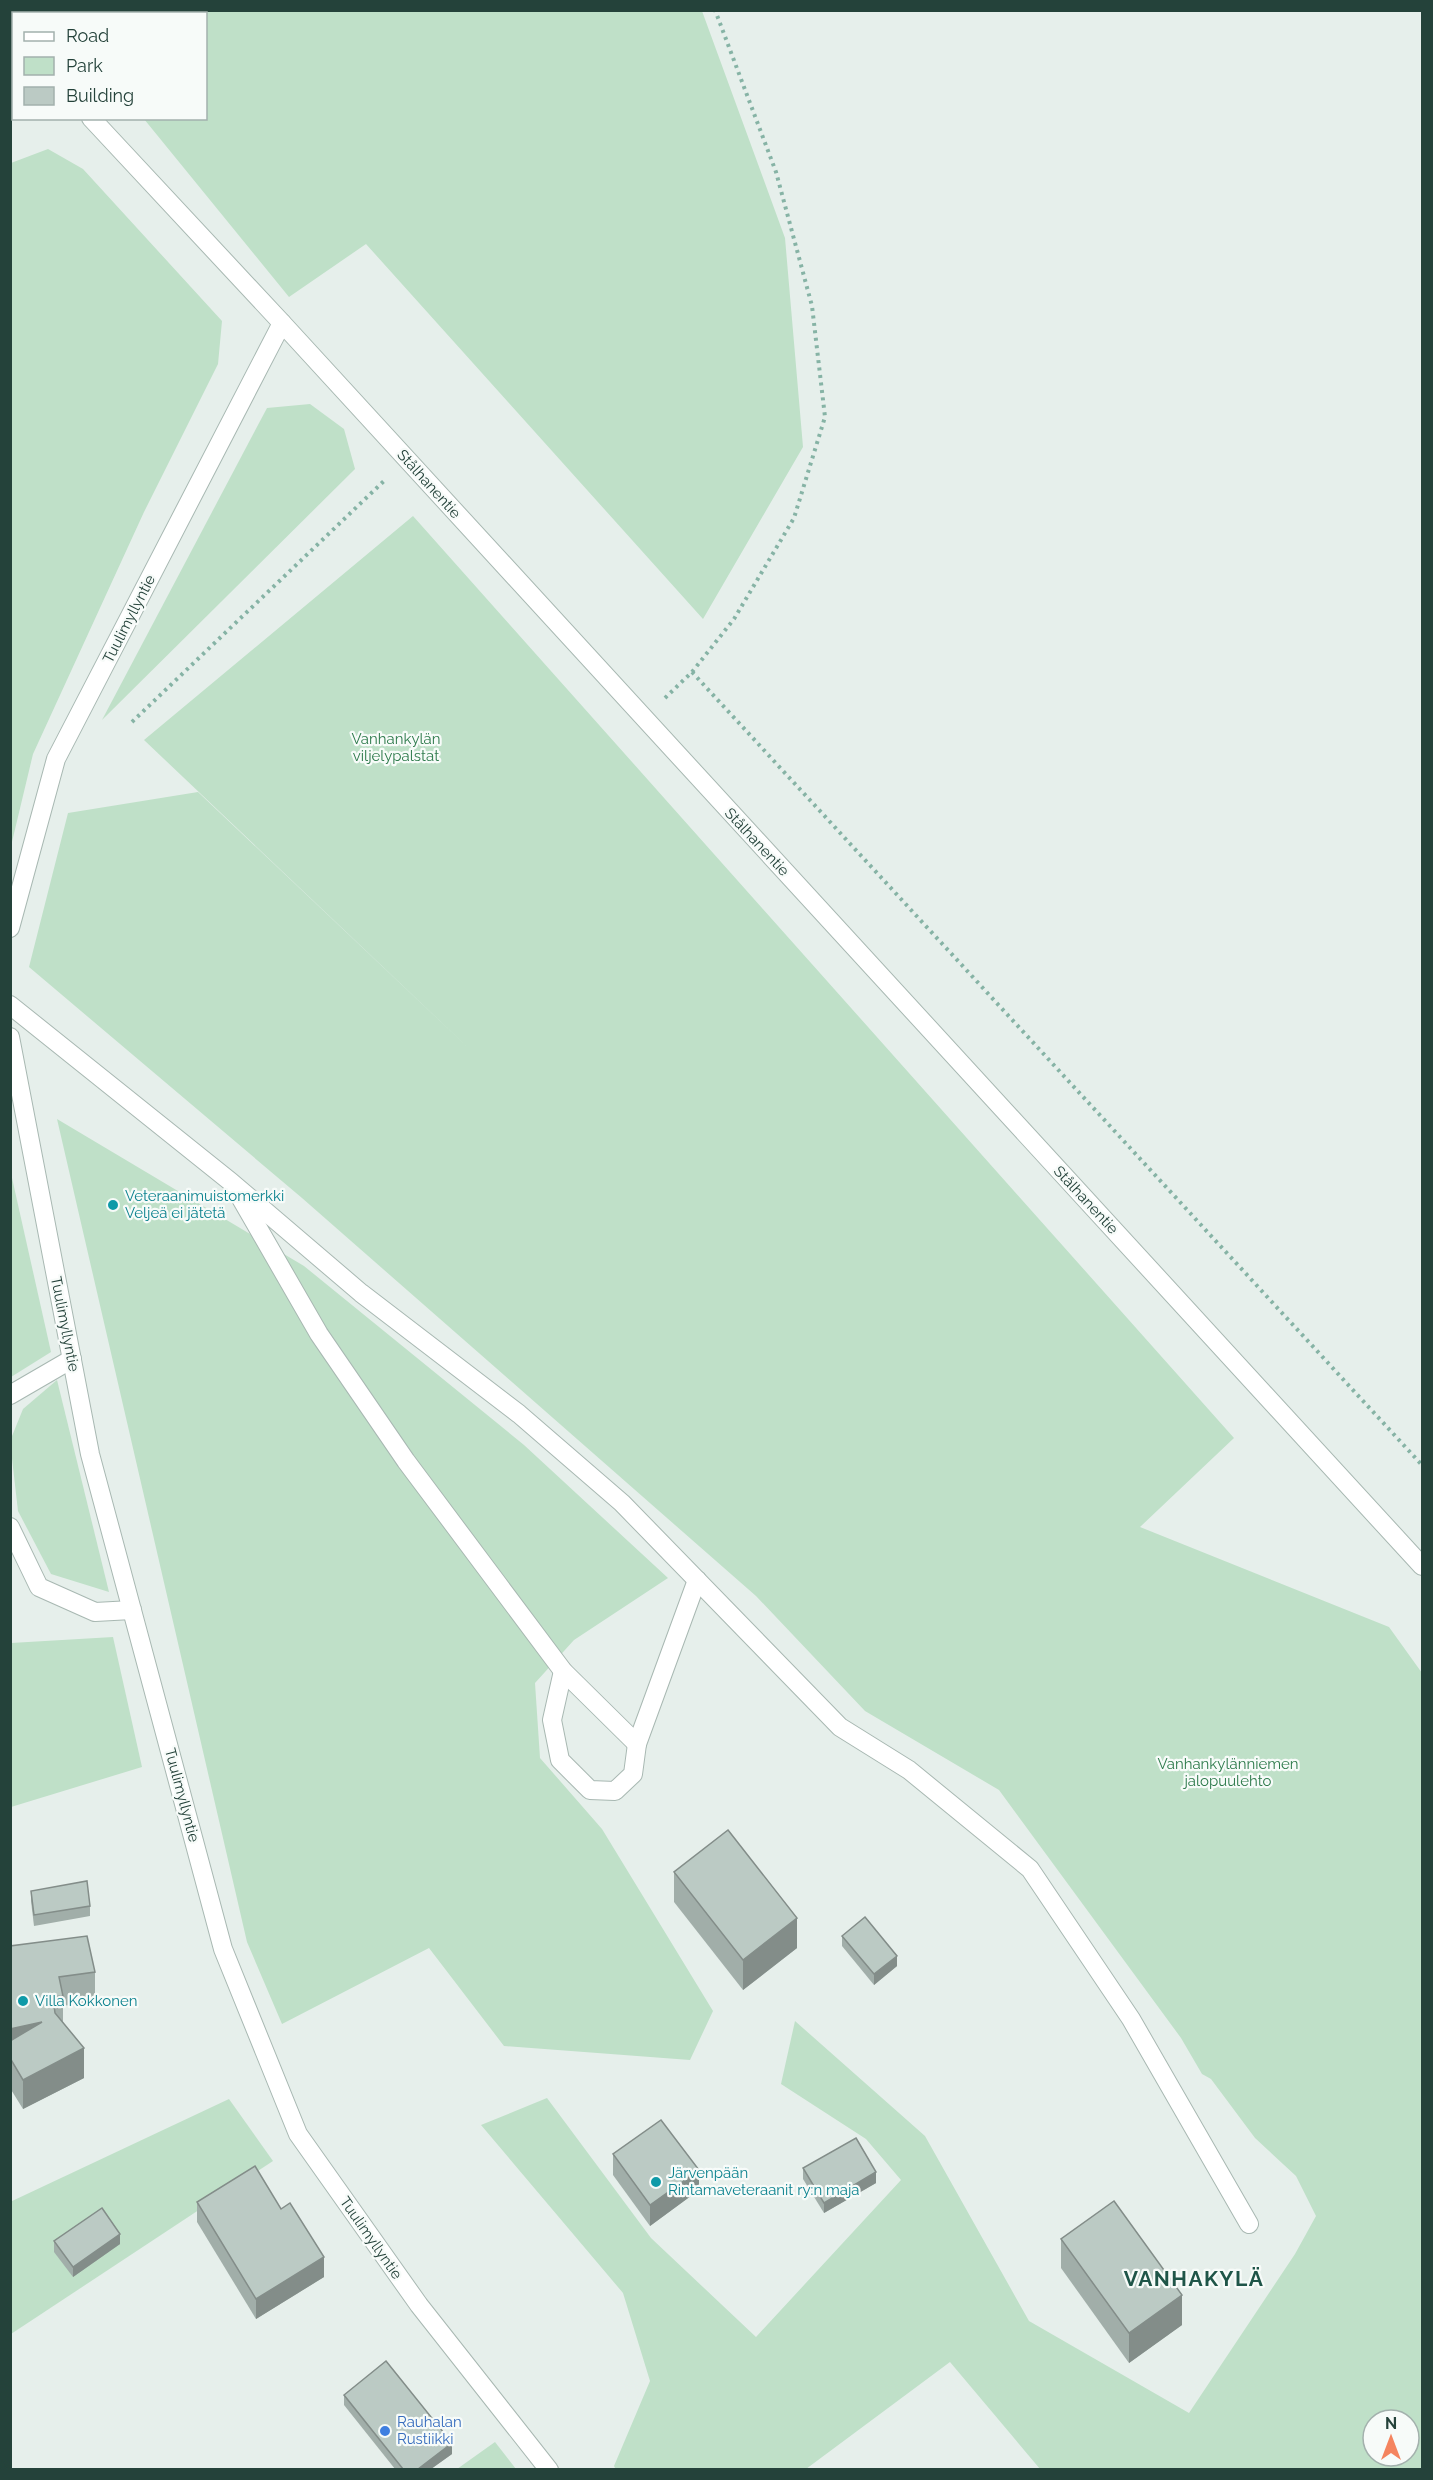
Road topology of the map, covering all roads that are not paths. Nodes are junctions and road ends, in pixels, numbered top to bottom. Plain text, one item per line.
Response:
1 (93, 120) edge
2 (282, 323) junction
3 (10, 928) edge
4 (10, 1005) edge
5 (10, 1037) edge
6 (231, 1182) junction
7 (72, 1359) junction
8 (10, 1395) edge
9 (10, 1527) edge
10 (1422, 1566) edge
11 (697, 1580) junction
12 (132, 1610) junction
13 (563, 1671) junction
14 (638, 1744) junction
15 (1249, 2224) dead end
16 (549, 2469) edge

1 - 2 street, Stålhanentie
2 - 3 street, Tuulimyllyntie
2 - 10 street, Stålhanentie
4 - 6 street
5 - 7 street, Tuulimyllyntie
6 - 11 street
6 - 13 street
7 - 8 street
7 - 12 street, Tuulimyllyntie
9 - 12 street
11 - 14 street
11 - 15 street
12 - 16 street, Tuulimyllyntie
13 - 14 street
13 - 14 street

